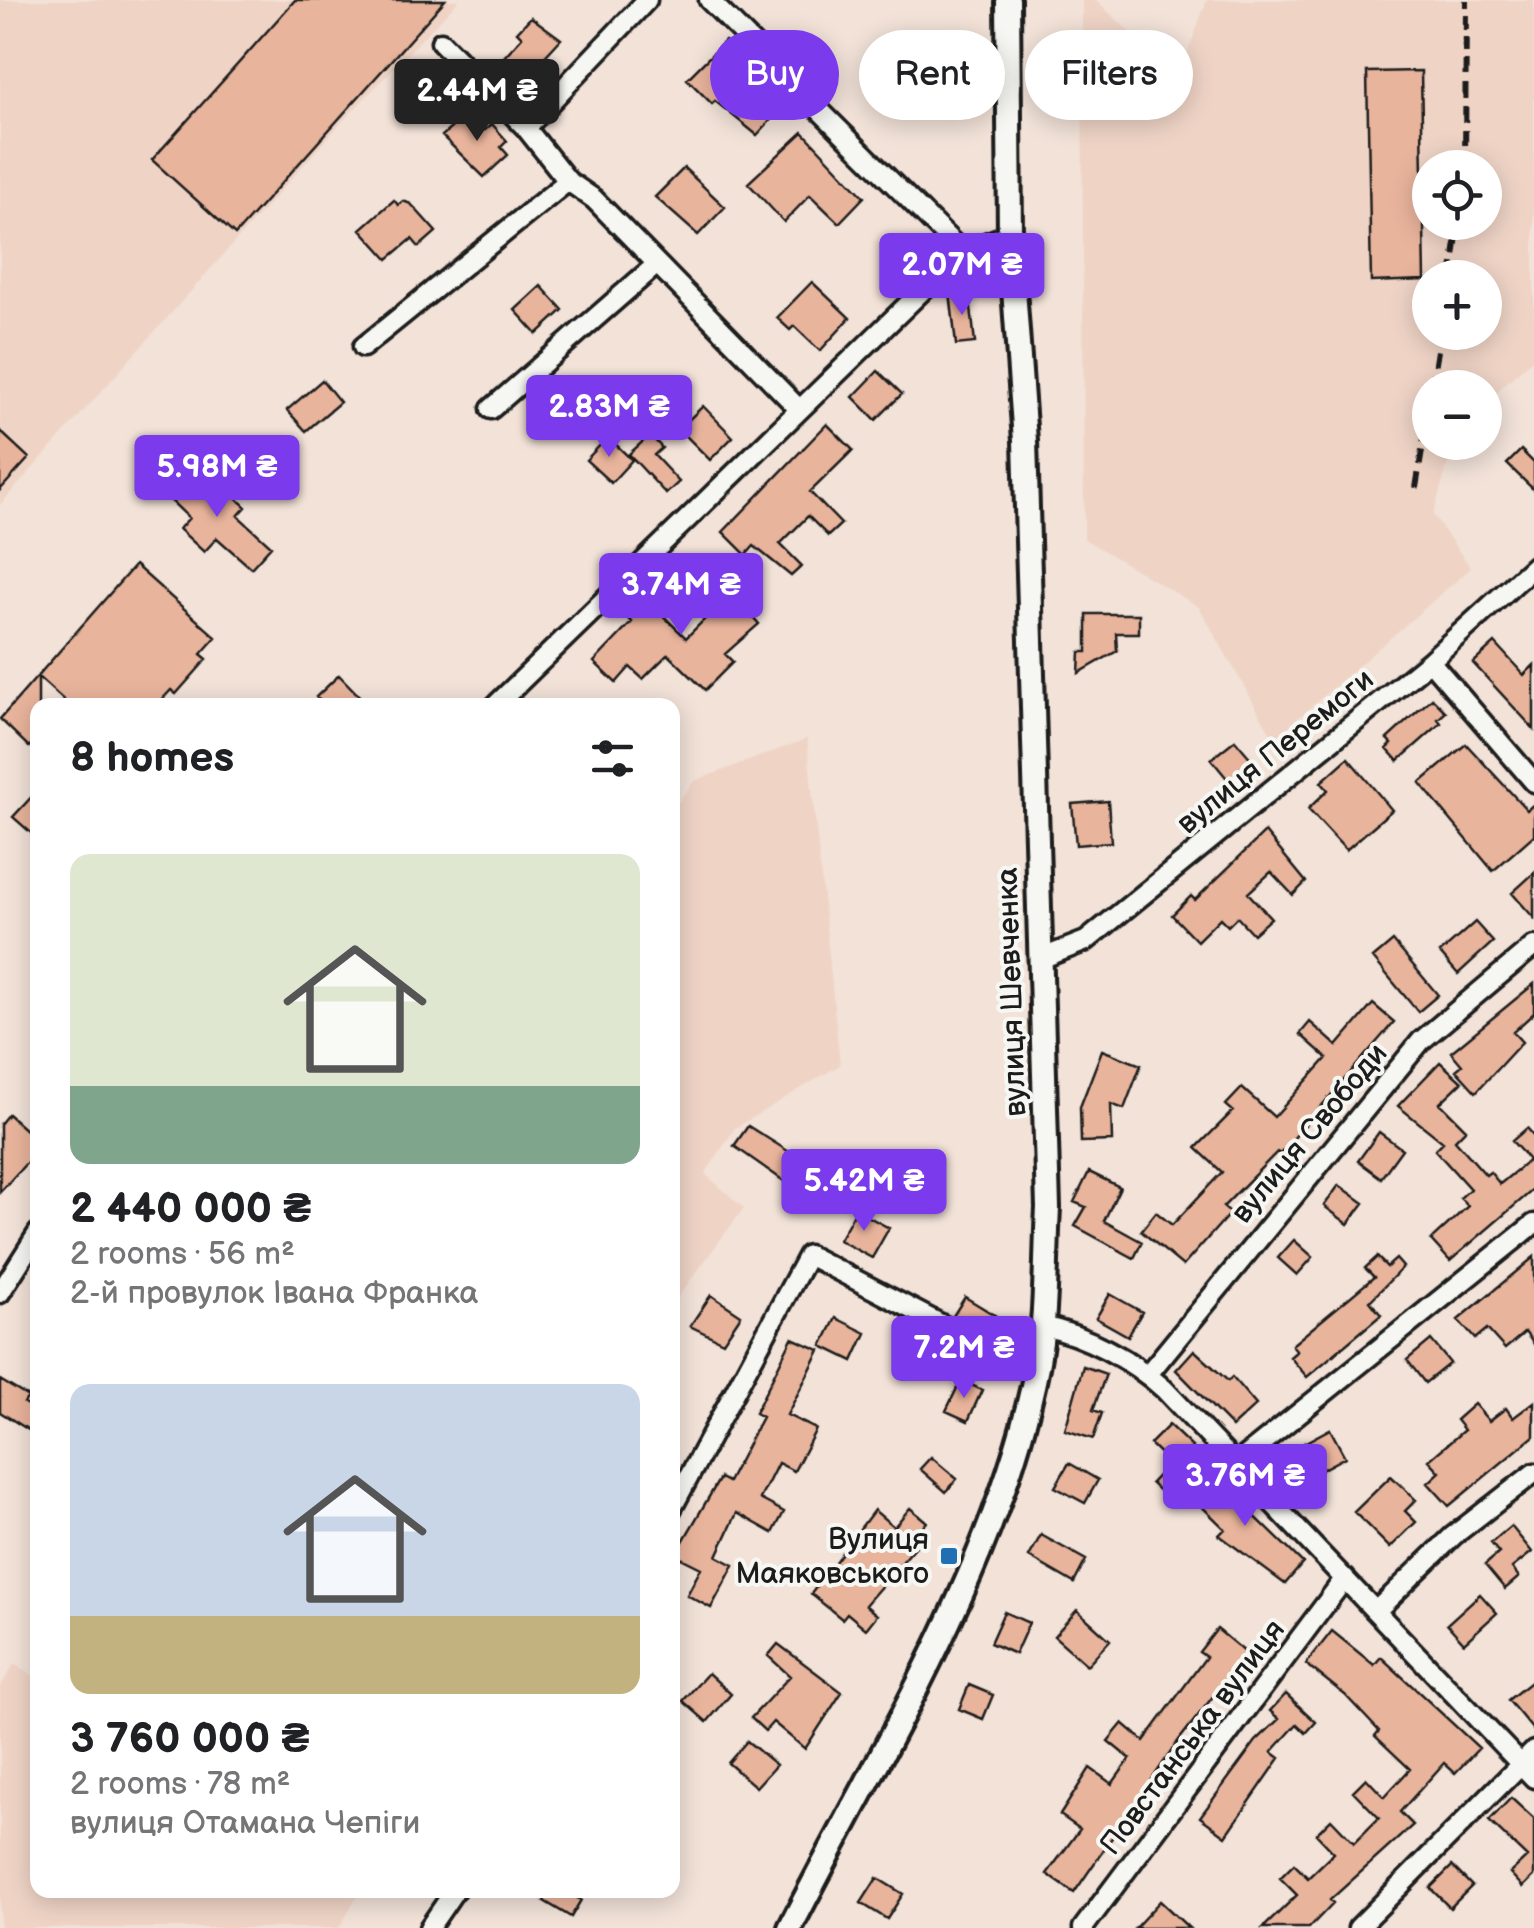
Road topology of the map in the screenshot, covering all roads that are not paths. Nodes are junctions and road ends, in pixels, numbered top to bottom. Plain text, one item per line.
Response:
1 (647, 0) edge
2 (709, 0) edge
3 (1008, 0) edge
4 (440, 42) dead end
5 (526, 128) junction
6 (568, 180) junction
7 (1010, 234) junction
8 (962, 252) junction
9 (658, 264) junction
10 (363, 347) dead end
11 (798, 408) junction
12 (491, 409) dead end
13 (1534, 566) edge
14 (1430, 660) junction
15 (503, 698) edge
16 (1534, 782) edge
17 (1534, 946) edge
18 (1040, 959) junction
19 (1534, 1224) edge
20 (30, 1246) edge
21 (0, 1293) edge
22 (1042, 1326) junction
23 (1038, 1366) junction
24 (1148, 1374) junction
25 (1237, 1462) junction
26 (1534, 1473) edge
27 (680, 1493) edge
28 (1345, 1578) junction
29 (1377, 1610) junction
30 (1528, 1756) edge
31 (1534, 1778) edge
32 (449, 1898) edge
33 (429, 1928) edge
34 (790, 1928) edge
35 (1083, 1928) edge
36 (1358, 1928) edge

1 - 5 street
2 - 8 street
3 - 7 main road, вулиця Шевченка
4 - 5 street
5 - 6 street
6 - 9 street
6 - 10 street
7 - 8 street
7 - 18 main road, вулиця Шевченка
8 - 11 street
9 - 11 street
9 - 12 street
11 - 15 street
13 - 14 street, вулиця Перемоги
14 - 16 street
14 - 18 street, вулиця Перемоги
17 - 24 street, вулиця Свободи
18 - 22 main road, вулиця Шевченка
19 - 25 street
20 - 21 street
22 - 23 main road, вулиця Шевченка
22 - 24 street
23 - 27 street
23 - 34 main road, вулиця Шевченка
24 - 25 street
25 - 28 street
26 - 29 street
28 - 29 street
28 - 35 street, Повстанська вулиця
29 - 30 street
30 - 31 street
30 - 36 street
32 - 33 street

